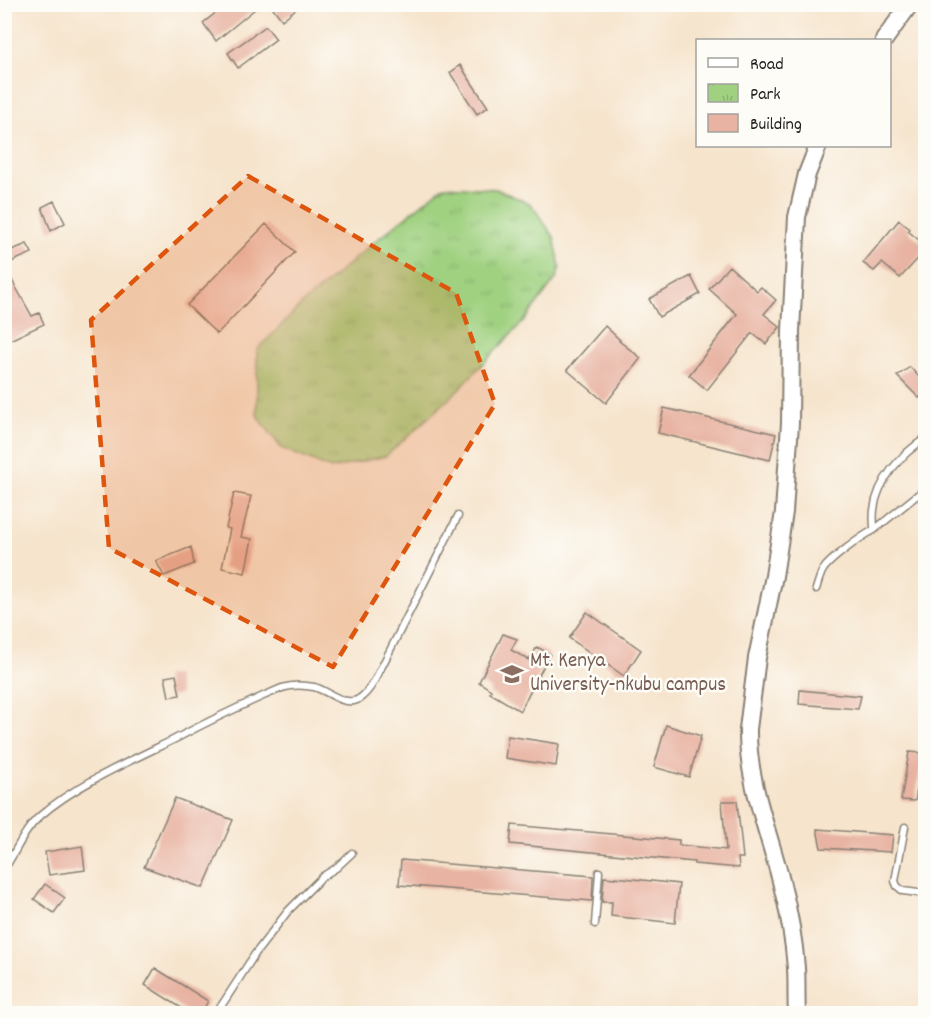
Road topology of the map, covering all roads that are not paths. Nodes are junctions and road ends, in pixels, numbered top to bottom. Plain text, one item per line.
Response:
1 (910, 4) edge
2 (885, 39) edge
3 (818, 147) edge
4 (926, 438) edge
5 (926, 488) edge
6 (458, 516) dead end
7 (874, 530) junction
8 (816, 589) dead end
9 (905, 827) dead end
10 (352, 853) dead end
11 (4, 869) edge
12 (599, 872) dead end
13 (926, 894) edge
14 (594, 924) dead end
15 (216, 1014) edge
16 (797, 1014) edge

1 - 2 street
3 - 16 street
4 - 7 lane
5 - 7 lane
6 - 11 lane
7 - 8 lane
9 - 13 lane
10 - 15 lane
12 - 14 lane

